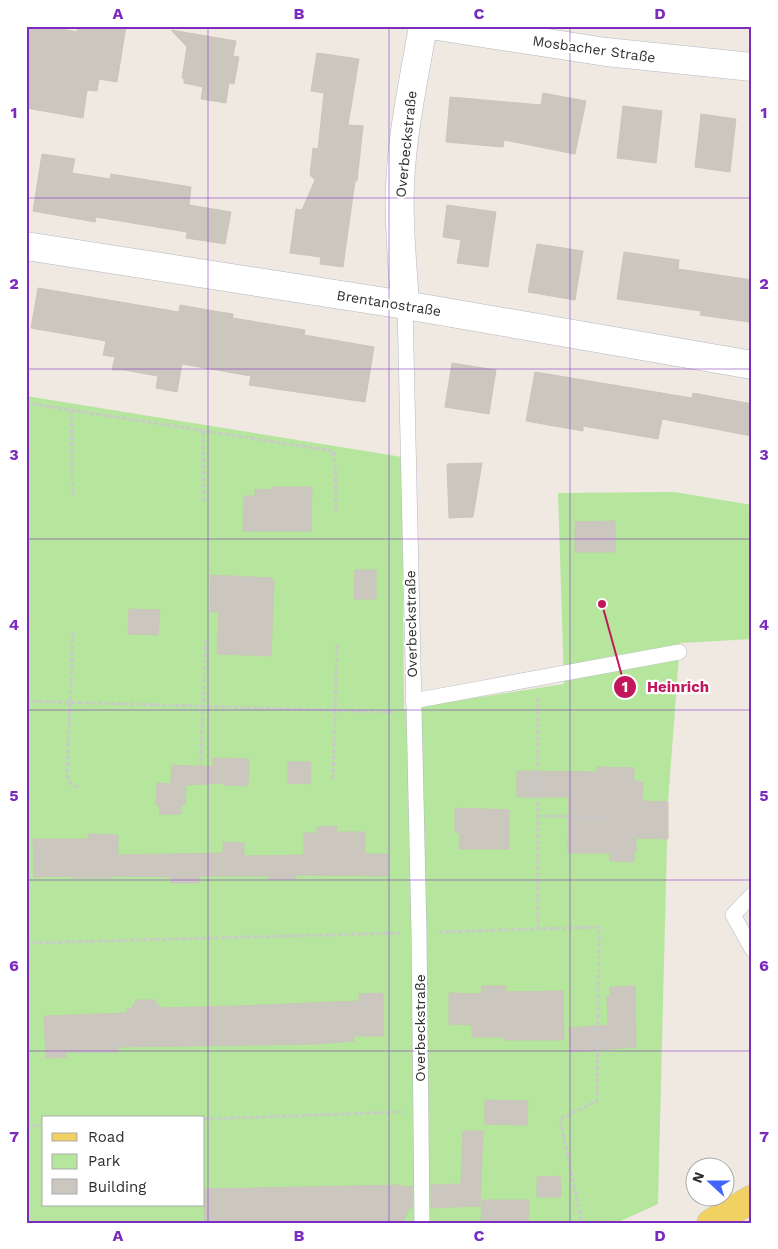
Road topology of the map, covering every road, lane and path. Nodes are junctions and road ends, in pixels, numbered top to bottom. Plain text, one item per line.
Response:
1 (422, 26) edge
2 (437, 26) edge
3 (752, 67) edge
4 (26, 246) edge
5 (405, 305) junction
6 (752, 365) edge
7 (26, 402) edge
8 (71, 410) junction
9 (203, 432) junction
10 (73, 496) dead end
11 (204, 502) dead end
12 (336, 513) dead end
13 (73, 632) dead end
14 (206, 638) dead end
15 (337, 644) dead end
16 (679, 652) dead end
17 (538, 697) dead end
18 (26, 701) edge
19 (70, 704) junction
20 (203, 707) junction
21 (413, 707) junction
22 (335, 711) junction
23 (333, 779) dead end
24 (200, 780) dead end
25 (80, 788) dead end
26 (538, 816) junction
27 (605, 817) dead end
28 (752, 895) edge
29 (538, 929) dead end
30 (752, 949) edge
31 (420, 1110) junction
32 (205, 1119) edge
33 (42, 1125) edge
34 (26, 1126) edge
35 (752, 1199) edge
36 (422, 1223) edge
37 (711, 1223) edge

1 - 5 street, Overbeckstraße
2 - 3 street, Mosbacher Straße
4 - 5 street, Brentanostraße
5 - 6 street, Brentanostraße
5 - 21 lane, Overbeckstraße
7 - 8 path
8 - 9 path
8 - 10 path
9 - 11 path
9 - 12 path
13 - 19 path
14 - 20 path
15 - 22 path
16 - 21 lane
17 - 26 path
18 - 19 path
19 - 20 path
19 - 25 path
20 - 22 path
20 - 24 path
21 - 22 path
21 - 31 lane, Overbeckstraße
22 - 23 path
26 - 27 path
26 - 29 path
28 - 30 lane
31 - 32 path
31 - 36 lane, Overbeckstraße
33 - 34 path
35 - 37 main road

